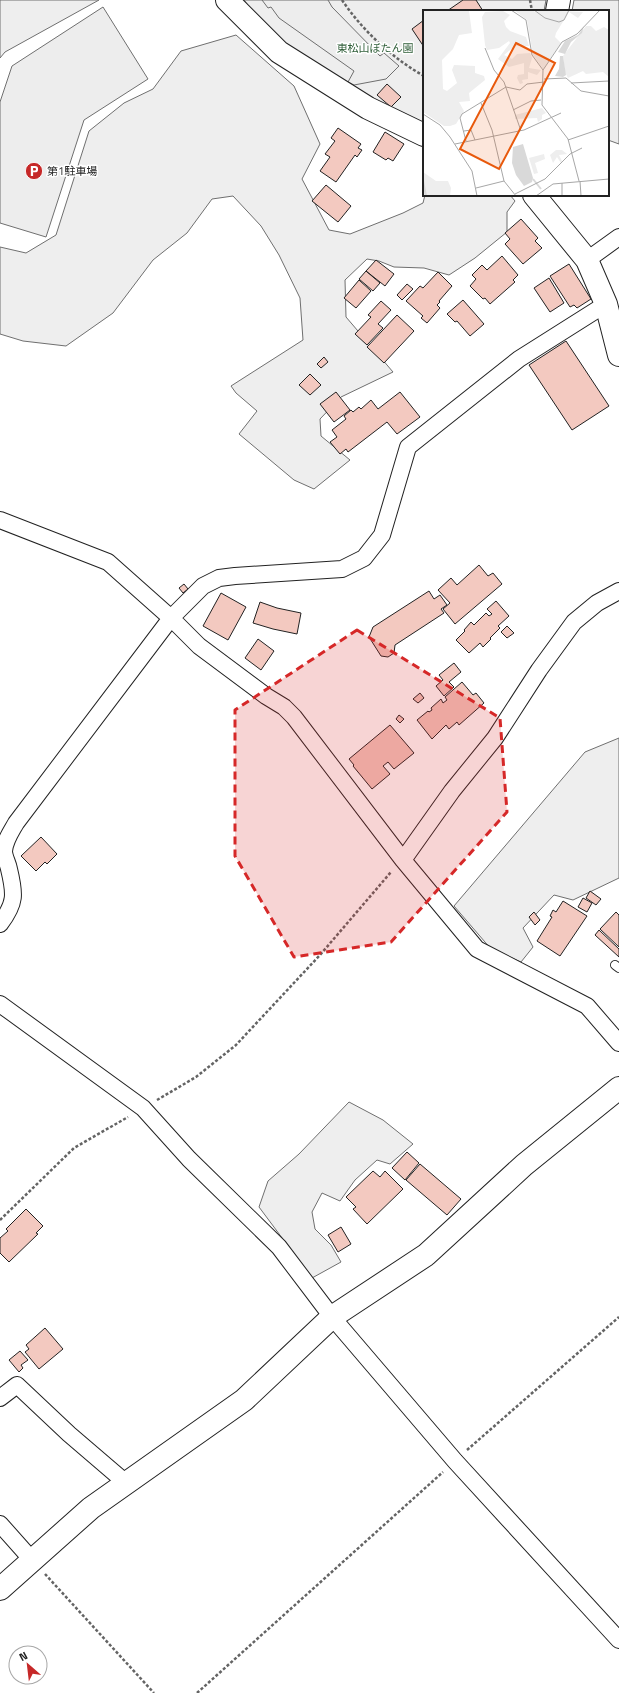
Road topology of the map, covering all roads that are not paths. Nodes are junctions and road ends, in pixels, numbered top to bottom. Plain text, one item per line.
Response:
1 (227, 0) edge
2 (559, 0) edge
3 (557, 10) edge
4 (423, 135) edge
5 (535, 196) edge
6 (619, 237) edge
7 (587, 260) junction
8 (606, 304) junction
9 (619, 355) edge
10 (0, 520) edge
11 (619, 591) edge
12 (171, 618) junction
13 (402, 860) junction
14 (0, 924) edge
15 (0, 1004) edge
16 (619, 1043) edge
17 (619, 1088) edge
18 (332, 1317) junction
19 (0, 1398) edge
20 (126, 1482) junction
21 (0, 1524) edge
22 (32, 1560) junction
23 (0, 1589) edge
24 (619, 1640) edge

1 - 4 street
2 - 3 street
5 - 7 street
6 - 7 street
7 - 8 street
8 - 9 street
8 - 12 street
10 - 12 street
11 - 13 street
12 - 13 street
12 - 14 street
13 - 16 street
15 - 18 street
17 - 18 street
18 - 20 street
18 - 24 street
19 - 20 street
20 - 22 street
21 - 22 street
22 - 23 street

